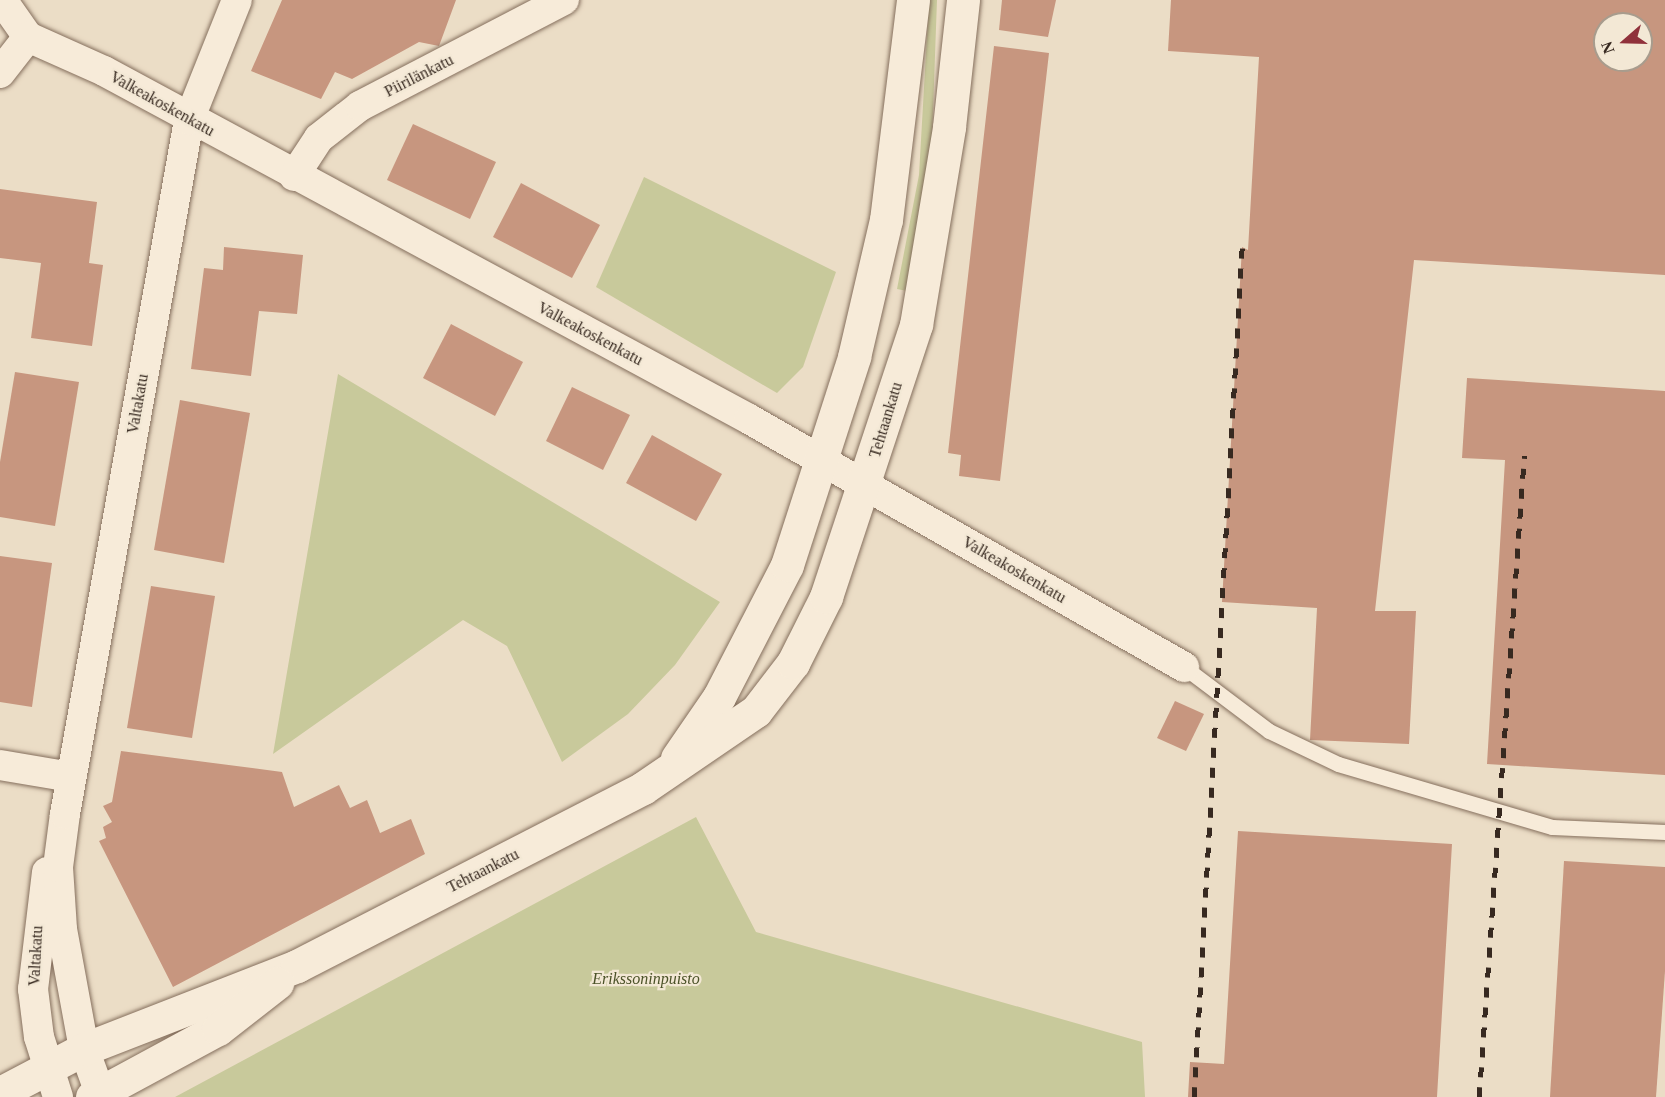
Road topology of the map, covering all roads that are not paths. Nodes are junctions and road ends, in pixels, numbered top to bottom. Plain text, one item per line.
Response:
1 (2, 0) edge
2 (237, 0) edge
3 (564, 0) edge
4 (913, 0) edge
5 (963, 0) edge
6 (28, 37) junction
7 (0, 73) edge
8 (189, 120) junction
9 (294, 176) junction
10 (820, 462) junction
11 (866, 489) junction
12 (1184, 667) joint
13 (0, 765) edge
14 (668, 772) junction
15 (71, 777) junction
16 (64, 814) junction
17 (1665, 831) edge
18 (297, 966) junction
19 (84, 1049) junction
20 (52, 1082) edge
21 (0, 1093) edge
22 (96, 1095) edge

1 - 6 street
2 - 8 street, Valtakatu
3 - 9 street, Piirilänkatu
4 - 10 main road, Tehtaankatu
5 - 11 main road, Tehtaankatu
6 - 7 street
6 - 8 street, Valkeakoskenkatu
8 - 9 street, Valkeakoskenkatu
8 - 15 street, Valtakatu
9 - 10 street, Valkeakoskenkatu
10 - 11 street, Valkeakoskenkatu
10 - 14 main road, Tehtaankatu
11 - 12 street, Valkeakoskenkatu
11 - 14 main road, Tehtaankatu
12 - 17 lane
13 - 15 street
14 - 18 main road, Tehtaankatu
15 - 16 street, Valtakatu
16 - 19 street, Valtakatu
16 - 20 street, Valtakatu
18 - 19 main road, Tehtaankatu
18 - 22 main road, Tehtaankatu
19 - 20 main road, Tehtaankatu
19 - 22 street, Valtakatu
20 - 21 main road, Tehtaankatu

